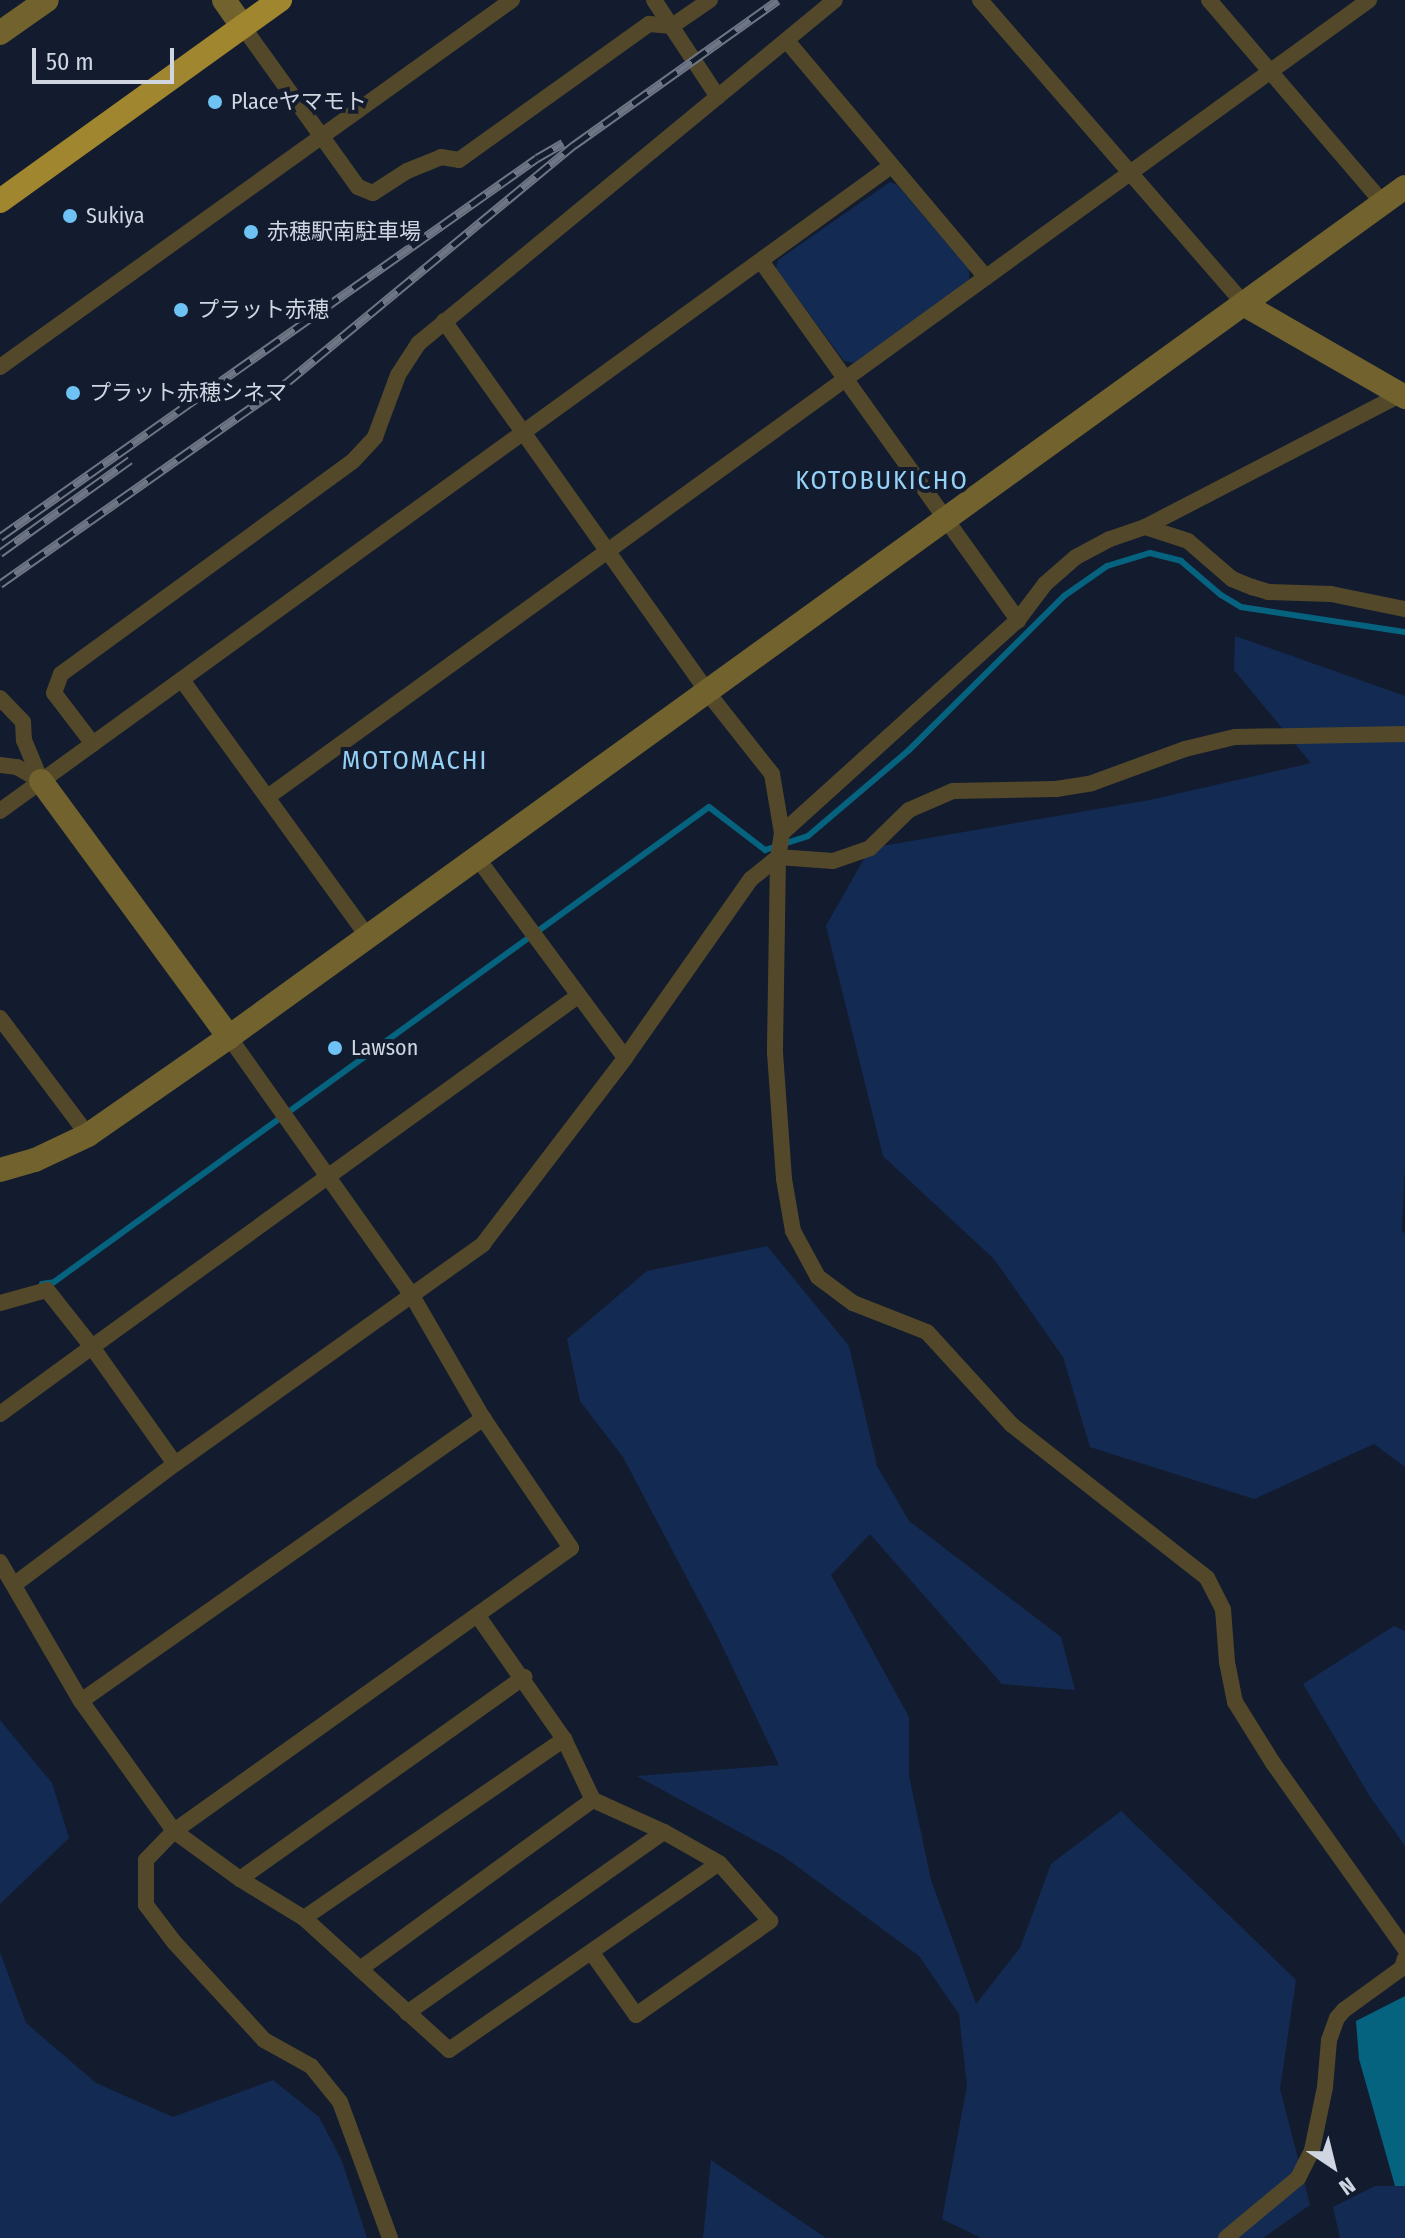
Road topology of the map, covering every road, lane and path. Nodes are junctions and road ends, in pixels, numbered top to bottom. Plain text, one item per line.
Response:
1 (47, 0) edge
2 (224, 0) edge
3 (280, 0) edge
4 (512, 0) edge
5 (654, 0) edge
6 (710, 0) edge
7 (835, 0) edge
8 (980, 0) edge
9 (1209, 0) edge
10 (1369, 0) edge
11 (672, 26) junction
12 (243, 27) junction
13 (0, 33) edge
14 (787, 41) junction
15 (1269, 72) junction
16 (718, 97) junction
17 (321, 137) junction
18 (891, 166) junction
19 (1129, 175) junction
20 (1405, 187) edge
21 (0, 201) edge
22 (1383, 203) junction
23 (761, 261) junction
24 (986, 277) junction
25 (1245, 305) junction
26 (444, 321) junction
27 (0, 367) edge
28 (845, 379) junction
29 (1404, 394) edge
30 (523, 435) junction
31 (948, 519) junction
32 (1145, 527) junction
33 (606, 552) junction
34 (1405, 609) edge
35 (1018, 620) junction
36 (182, 680) junction
37 (708, 693) junction
38 (0, 698) edge
39 (1405, 734) edge
40 (93, 744) junction
41 (0, 765) edge
42 (41, 781) junction
43 (269, 796) junction
44 (0, 811) edge
45 (782, 833) junction
46 (778, 857) junction
47 (478, 859) junction
48 (368, 937) junction
49 (578, 996) junction
50 (0, 1018) edge
51 (229, 1037) junction
52 (625, 1058) junction
53 (88, 1135) junction
54 (0, 1170) edge
55 (327, 1175) junction
56 (411, 1294) junction
57 (0, 1303) edge
58 (92, 1347) junction
59 (0, 1414) edge
60 (483, 1418) junction
61 (175, 1464) junction
62 (0, 1562) edge
63 (15, 1584) junction
64 (478, 1616) junction
65 (524, 1677) junction
66 (81, 1701) junction
67 (564, 1739) junction
68 (593, 1800) junction
69 (174, 1831) junction
70 (664, 1832) junction
71 (719, 1863) junction
72 (240, 1879) junction
73 (304, 1918) junction
74 (1405, 1949) edge
75 (592, 1953) junction
76 (1405, 1958) edge
77 (360, 1969) junction
78 (407, 2013) junction
79 (390, 2238) edge
80 (1226, 2238) edge

1 - 13 street
2 - 12 street
3 - 12 highway
4 - 17 street
5 - 11 street
6 - 11 street
7 - 14 street
8 - 19 street
9 - 15 street
10 - 15 street
11 - 16 street
11 - 17 street
12 - 17 street
12 - 21 highway
14 - 16 street
14 - 18 street
15 - 19 street
15 - 22 street
16 - 26 street
17 - 27 street
18 - 23 street
18 - 24 street
19 - 24 street
19 - 25 street
20 - 22 street
22 - 25 street
23 - 28 street
23 - 30 street
24 - 28 street
25 - 29 street
25 - 31 street
26 - 30 street
26 - 40 street
28 - 31 street
28 - 33 street
29 - 32 street
30 - 33 street
30 - 36 street
31 - 35 street
31 - 37 street
32 - 34 street
32 - 35 street
33 - 37 street
33 - 43 street
35 - 45 street
36 - 40 street
36 - 43 street
37 - 45 street
37 - 47 street
38 - 42 street
39 - 46 street
40 - 42 street
41 - 42 street
42 - 44 street
42 - 51 street
43 - 48 street
45 - 46 street
46 - 52 street
46 - 74 street
47 - 48 street
47 - 49 street
48 - 51 street
49 - 52 street
49 - 55 street
50 - 53 street
51 - 53 street
51 - 55 street
52 - 56 street
53 - 54 street
55 - 56 street
55 - 58 street
56 - 60 street
56 - 61 street
57 - 58 street
58 - 59 street
58 - 61 street
60 - 64 street
60 - 66 street
61 - 63 street
62 - 63 street
63 - 66 street
64 - 65 street
64 - 69 street
65 - 67 street
65 - 72 street
66 - 69 street
67 - 68 street
67 - 73 street
68 - 70 street
68 - 77 street
69 - 72 street
69 - 79 street
70 - 71 street
70 - 78 street
71 - 75 street
71 - 75 street
72 - 73 street
73 - 77 street
75 - 78 street
76 - 80 street
77 - 78 street

